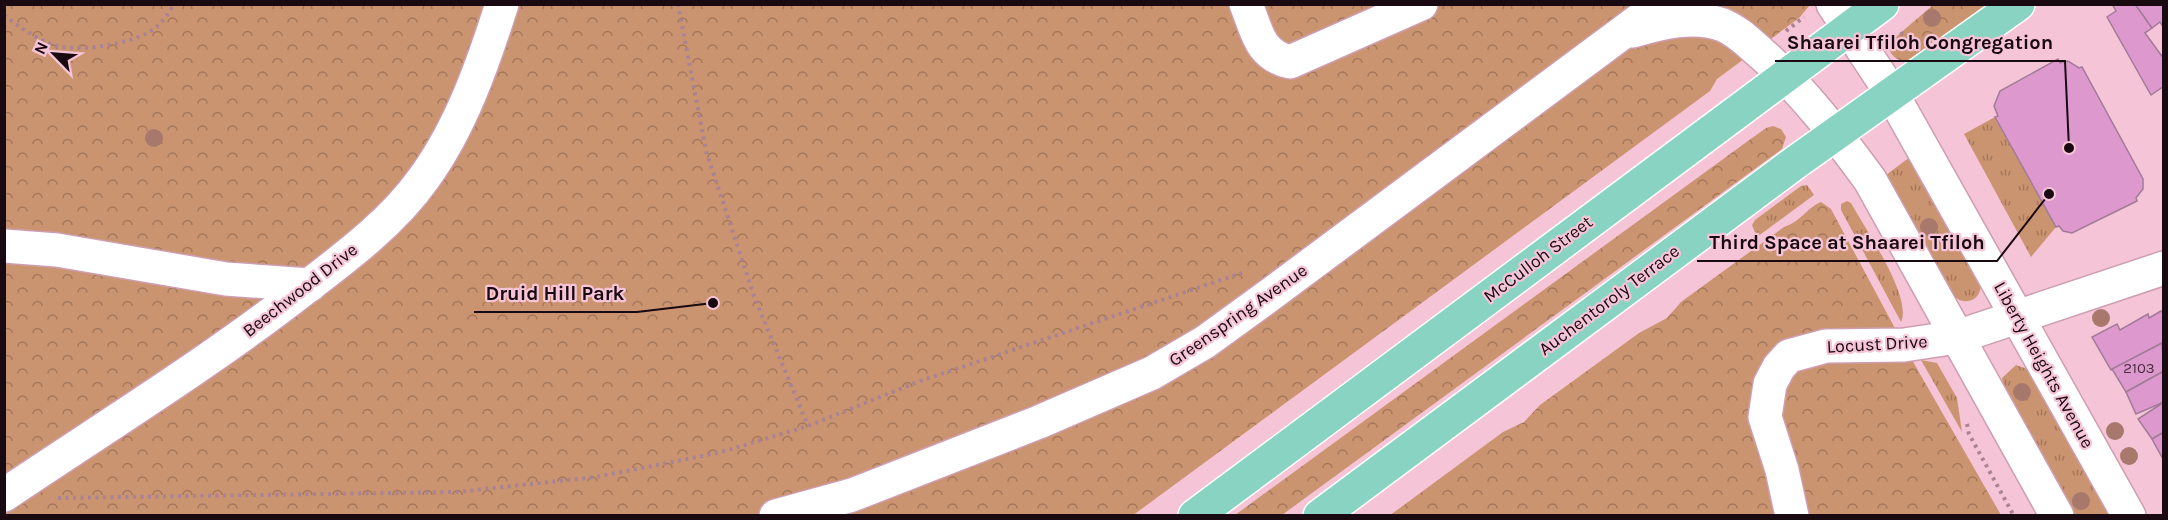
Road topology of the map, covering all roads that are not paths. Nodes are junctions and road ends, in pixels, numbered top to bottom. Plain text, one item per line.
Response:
1 (502, 4) edge
2 (1246, 4) edge
3 (1421, 4) edge
4 (1661, 4) edge
5 (1882, 4) edge
6 (2018, 4) edge
7 (1829, 17) edge
8 (1617, 36) junction
9 (1785, 76) junction
10 (1892, 94) junction
11 (1836, 133) junction
12 (4, 246) edge
13 (2163, 268) edge
14 (310, 285) junction
15 (2018, 317) junction
16 (1957, 338) junction
17 (4, 495) edge
18 (777, 516) edge
19 (1195, 516) edge
20 (1320, 516) edge
21 (1792, 516) edge
22 (2057, 516) edge
23 (2129, 516) edge

1 - 14 street, Beechwood Drive
2 - 3 street
4 - 8 street, Greenspring Avenue
5 - 7 main road, McCulloh Street
6 - 10 main road, Auchentoroly Terrace
7 - 9 main road, McCulloh Street
7 - 10 street, Liberty Heights Avenue
8 - 9 street, Greenspring Avenue
8 - 18 street, Greenspring Avenue
9 - 11 street
9 - 19 main road, McCulloh Street
10 - 11 main road, Auchentoroly Terrace
10 - 15 street, Liberty Heights Avenue
11 - 16 street
11 - 20 main road, Auchentoroly Terrace
12 - 14 street
13 - 15 street, Locust Drive
14 - 17 street, Beechwood Drive
15 - 16 street, Locust Drive
15 - 23 street, Liberty Heights Avenue
16 - 21 street, Locust Drive
16 - 22 street

